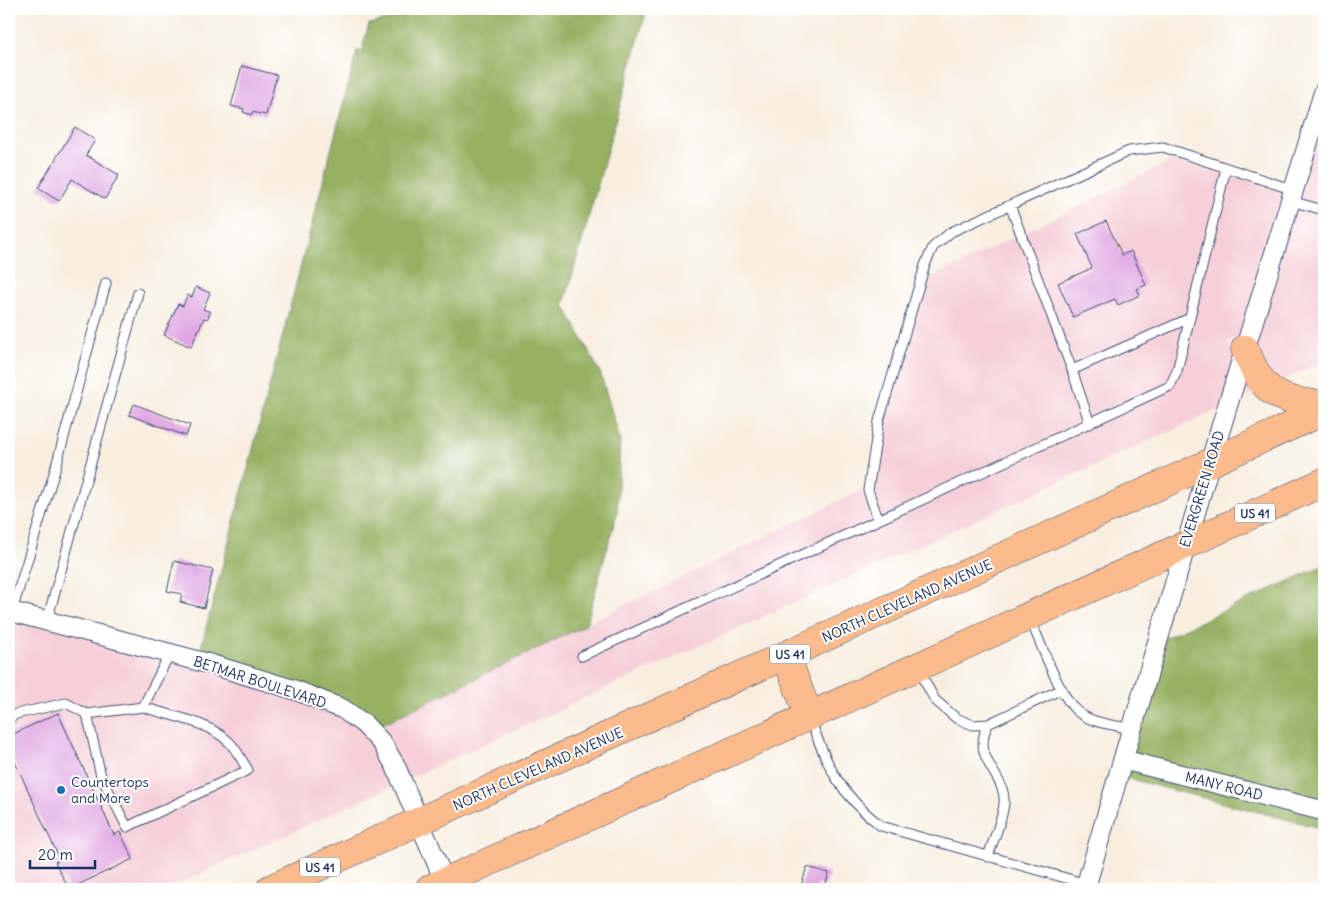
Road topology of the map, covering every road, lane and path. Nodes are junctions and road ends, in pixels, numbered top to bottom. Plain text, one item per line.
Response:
1 (1324, 91) edge
2 (1226, 168) junction
3 (1292, 196) junction
4 (1010, 205) junction
5 (1324, 210) edge
6 (106, 283) dead end
7 (138, 293) dead end
8 (1190, 318) junction
9 (1244, 349) junction
10 (1072, 370) junction
11 (1324, 406) edge
12 (1324, 411) edge
13 (1090, 424) junction
14 (1210, 463) junction
15 (1324, 482) edge
16 (878, 519) junction
17 (1185, 545) junction
18 (10, 611) edge
19 (1029, 616) junction
20 (46, 621) junction
21 (170, 653) junction
22 (582, 656) dead end
23 (786, 656) junction
24 (917, 667) junction
25 (1062, 690) junction
26 (143, 707) junction
27 (87, 714) junction
28 (809, 716) junction
29 (9, 719) edge
30 (988, 724) junction
31 (1133, 729) junction
32 (1124, 760) junction
33 (1324, 811) edge
34 (419, 823) junction
35 (988, 857) junction
36 (437, 886) edge
37 (1086, 886) edge
38 (270, 889) edge

1 - 3 street, EVERGREEN ROAD
2 - 3 lane
2 - 4 lane
2 - 8 lane
3 - 5 lane
3 - 9 street, EVERGREEN ROAD
4 - 10 lane
4 - 16 lane
6 - 18 lane
7 - 20 lane
8 - 10 lane
8 - 13 lane
9 - 11 main road
9 - 14 street, EVERGREEN ROAD
10 - 13 lane
12 - 14 main road, NORTH CLEVELAND AVENUE / US 41
13 - 16 lane
14 - 17 street, EVERGREEN ROAD
14 - 23 main road, NORTH CLEVELAND AVENUE / US 41
15 - 17 main road, US 41
16 - 22 lane
17 - 19 main road, US 41
17 - 31 street, EVERGREEN ROAD
18 - 20 street, BETMAR BOULEVARD
19 - 24 main road, US 41
19 - 25 lane
20 - 21 street, BETMAR BOULEVARD
21 - 26 lane
21 - 34 street, BETMAR BOULEVARD
23 - 28 main road
23 - 34 main road, NORTH CLEVELAND AVENUE / US 41
24 - 28 main road, US 41
24 - 30 lane
25 - 30 lane
25 - 31 lane
26 - 27 lane
26 - 27 lane
27 - 29 lane
28 - 35 lane
28 - 36 main road, US 41
30 - 35 lane
31 - 32 street, EVERGREEN ROAD
32 - 33 street, MANY ROAD
32 - 37 street, EVERGREEN ROAD
34 - 36 street, BETMAR BOULEVARD
34 - 38 main road, NORTH CLEVELAND AVENUE / US 41
35 - 37 lane

